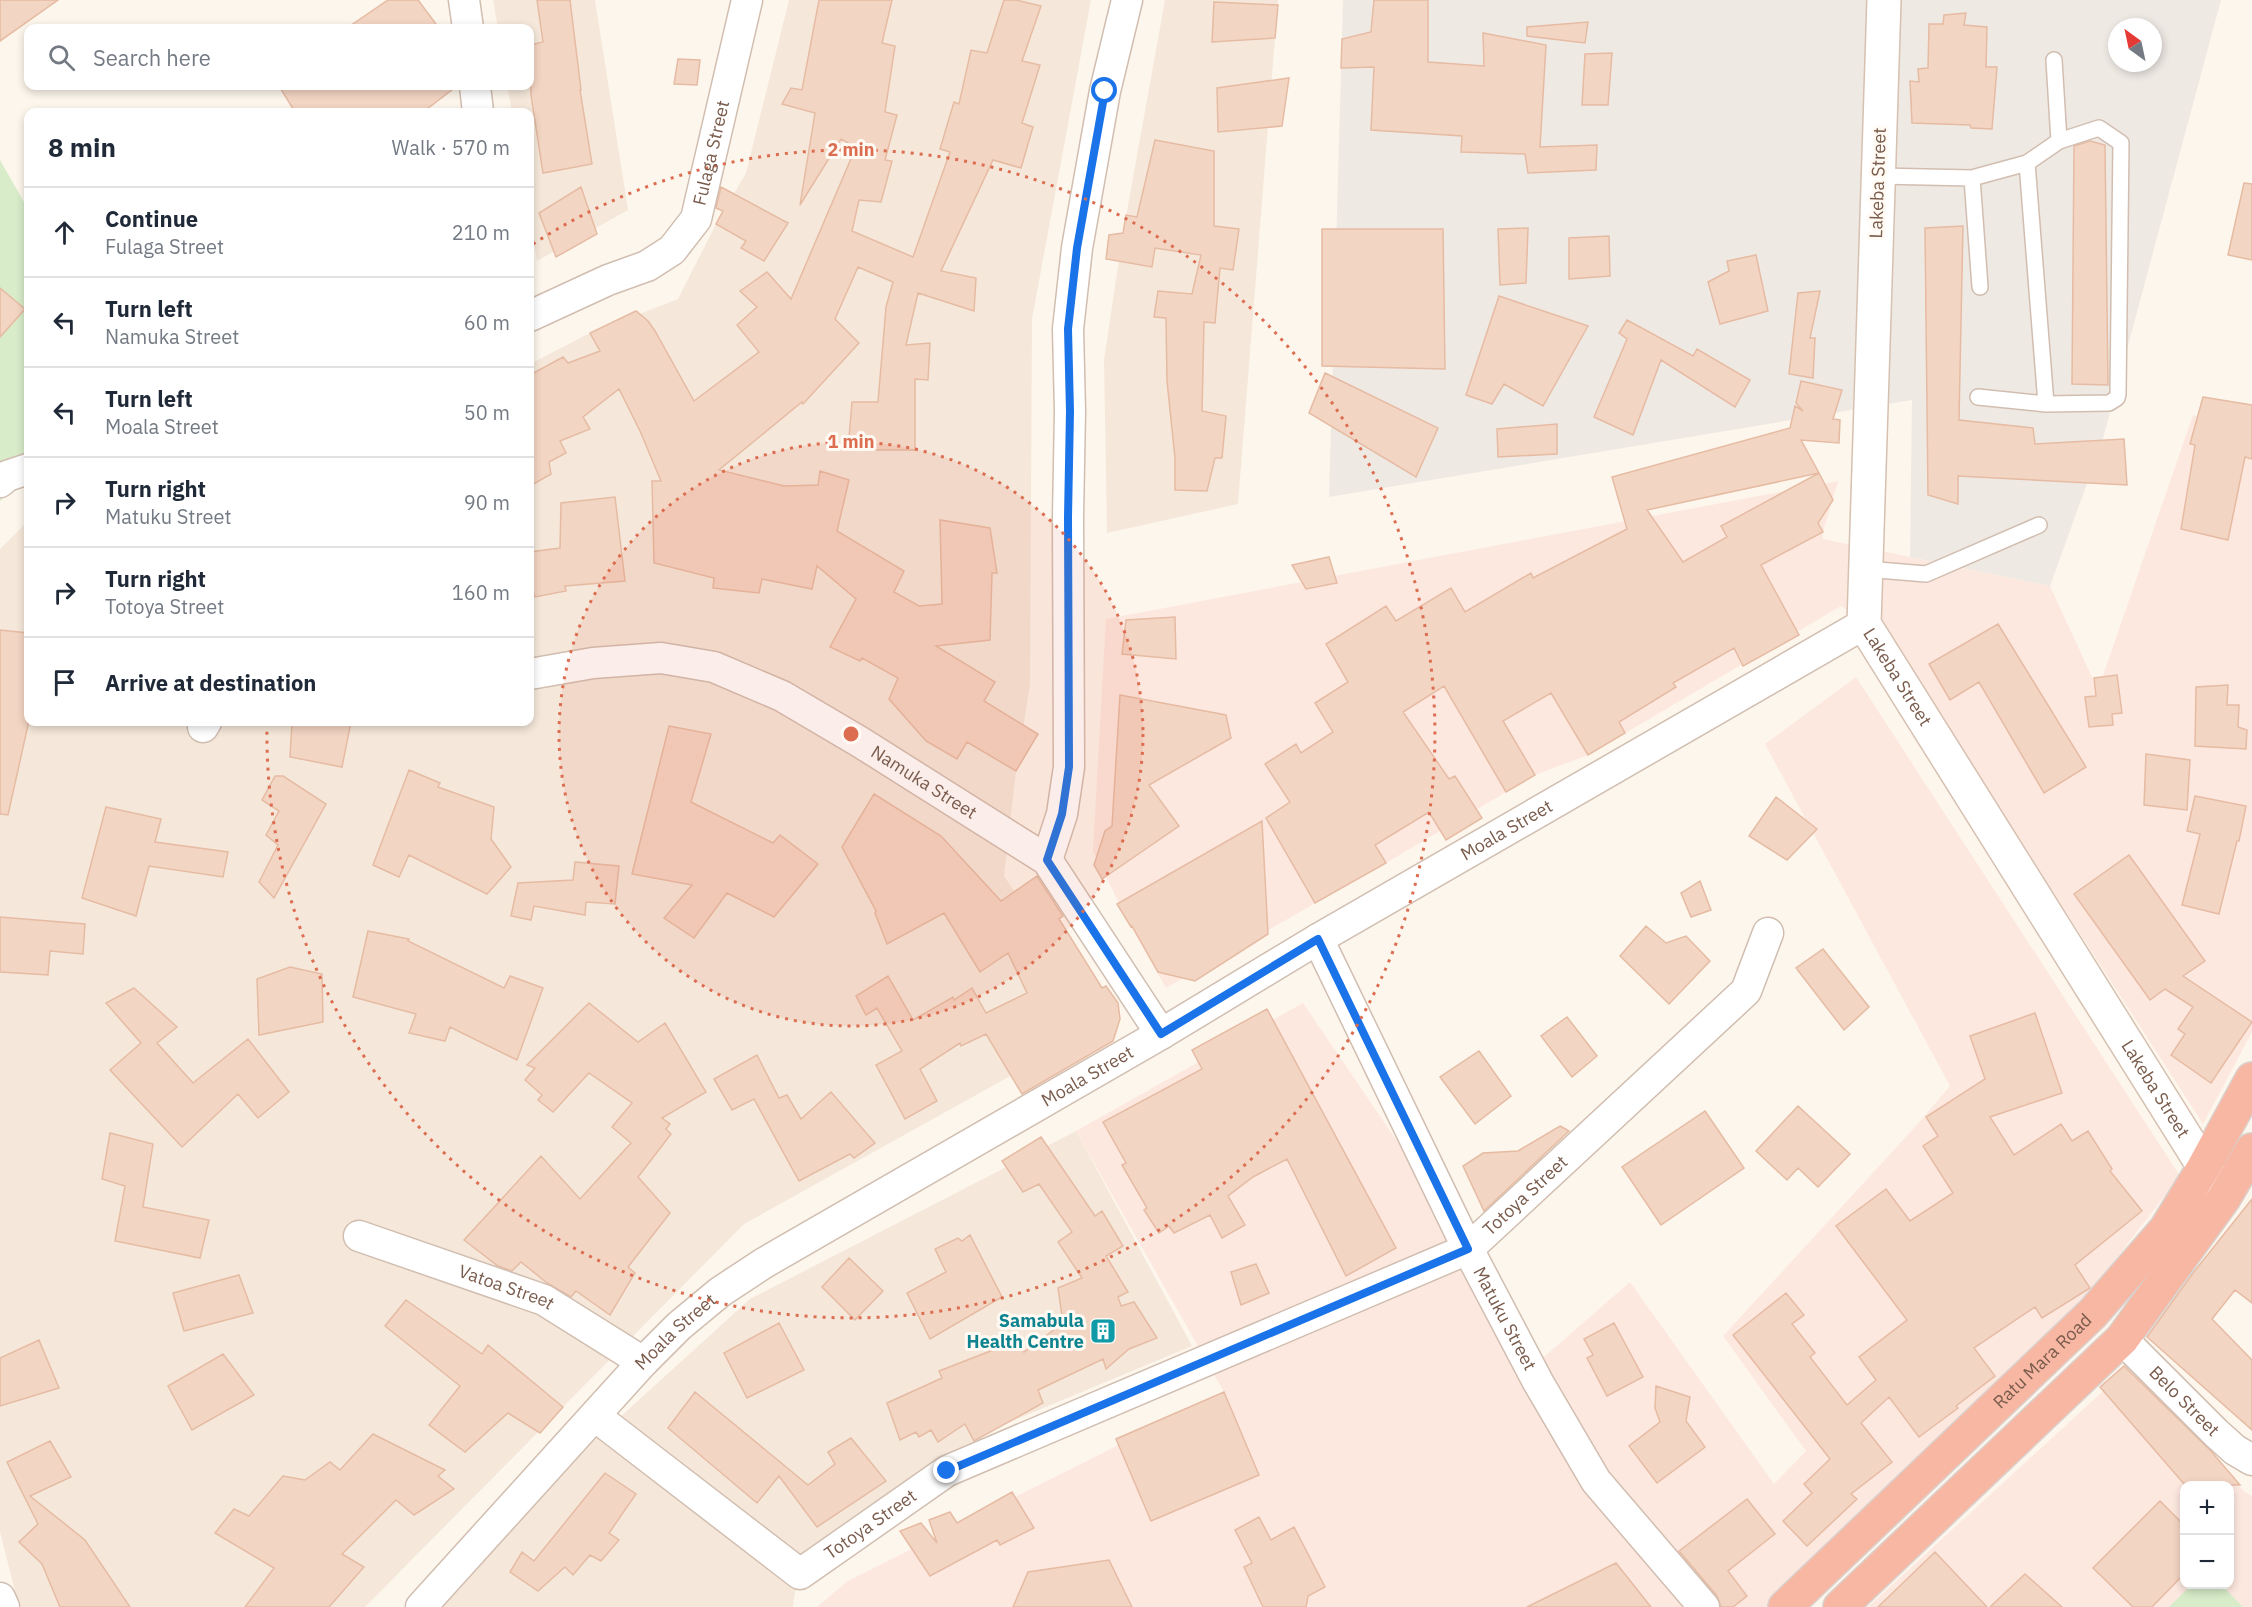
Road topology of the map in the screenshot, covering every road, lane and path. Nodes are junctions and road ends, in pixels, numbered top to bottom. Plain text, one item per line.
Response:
1 (464, 0) edge
2 (747, 0) edge
3 (1127, 0) edge
4 (1884, 0) edge
5 (467, 24) edge
6 (2055, 60) dead end
7 (475, 90) edge
8 (478, 108) edge
9 (2059, 141) junction
10 (2027, 163) junction
11 (1879, 176) junction
12 (1972, 178) junction
13 (1980, 287) dead end
14 (534, 314) edge
15 (1978, 398) dead end
16 (2046, 404) junction
17 (24, 471) edge
18 (0, 482) edge
19 (2038, 525) dead end
20 (1866, 569) junction
21 (1864, 624) junction
22 (534, 673) edge
23 (1047, 860) junction
24 (1768, 933) dead end
25 (1318, 939) junction
26 (1161, 1034) junction
27 (2252, 1079) edge
28 (2252, 1150) edge
29 (2205, 1167) junction
30 (2224, 1198) junction
31 (359, 1236) dead end
32 (1468, 1249) junction
33 (2093, 1312) junction
34 (2122, 1339) junction
35 (643, 1362) junction
36 (595, 1416) junction
37 (2252, 1461) edge
38 (0, 1598) edge
39 (4, 1607) edge
40 (421, 1607) edge
41 (1704, 1607) edge
42 (1785, 1607) edge
43 (1840, 1607) edge

1 - 5 street
2 - 14 street, Fulaga Street
3 - 23 street
4 - 11 main road, Lakeba Street
6 - 9 lane
7 - 8 street
9 - 10 lane
9 - 16 lane
10 - 12 lane
10 - 16 lane
11 - 12 lane
11 - 20 main road, Lakeba Street
12 - 13 lane
15 - 16 lane
17 - 18 street
19 - 20 lane
20 - 21 main road, Lakeba Street
21 - 25 street, Moala Street
21 - 29 main road, Lakeba Street
22 - 23 street, Namuka Street
23 - 26 street, Namuka Street
24 - 32 street, Totoya Street
25 - 26 street, Moala Street
25 - 32 street, Matuku Street
26 - 35 street, Moala Street
27 - 29 highway, Ratu Mara Road
28 - 30 highway
29 - 30 main road, Lakeba Street
29 - 33 highway, Ratu Mara Road
30 - 34 highway
31 - 35 street, Vatoa Street
32 - 36 street, Totoya Street
32 - 41 street, Matuku Street
33 - 34 highway
33 - 42 highway, Ratu Mara Road
34 - 37 street, Belo Street
34 - 43 highway
35 - 36 street, Moala Street
36 - 40 street, Moala Street
38 - 39 street

